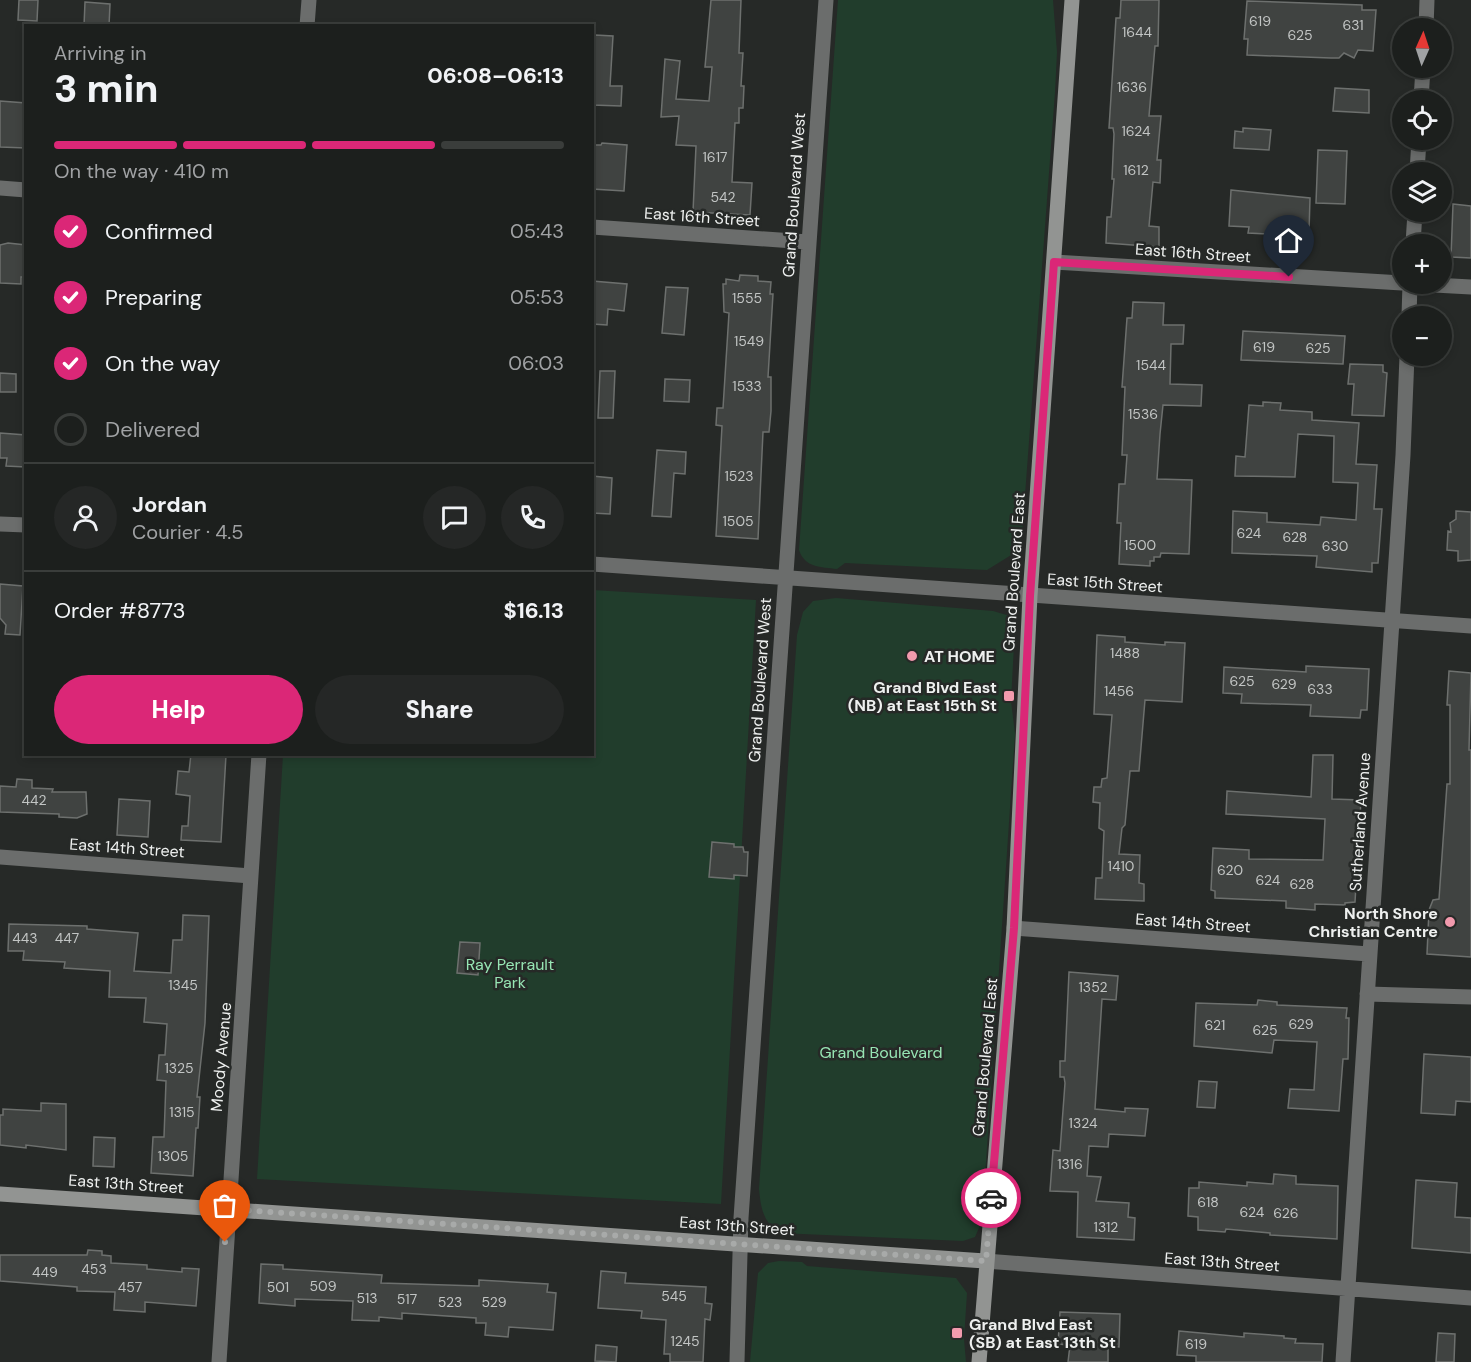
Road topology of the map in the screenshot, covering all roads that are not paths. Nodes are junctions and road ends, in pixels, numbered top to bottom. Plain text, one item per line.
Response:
1 (309, 0) edge
2 (826, 0) edge
3 (1072, 0) edge
4 (1428, 0) edge
5 (1427, 18) edge
6 (308, 24) edge
7 (0, 188) edge
8 (24, 190) edge
9 (594, 227) edge
10 (808, 242) junction
11 (1054, 262) junction
12 (1392, 282) edge
13 (1452, 286) edge
14 (1471, 287) edge
15 (1407, 366) edge
16 (0, 524) edge
17 (24, 525) edge
18 (594, 564) edge
19 (785, 578) junction
20 (1030, 596) junction
21 (1391, 621) junction
22 (1471, 626) edge
23 (259, 756) edge
24 (0, 857) edge
25 (251, 876) junction
26 (1014, 928) junction
27 (1369, 954) junction
28 (1367, 994) junction
29 (1471, 997) edge
30 (0, 1194) edge
31 (228, 1209) junction
32 (742, 1244) junction
33 (986, 1261) junction
34 (1348, 1290) junction
35 (1471, 1298) edge
36 (219, 1362) edge
37 (737, 1362) edge
38 (979, 1362) edge
39 (1343, 1362) edge

1 - 6 street
2 - 10 street, Grand Boulevard West
3 - 11 main road, Grand Boulevard East
4 - 5 street
7 - 8 street
9 - 10 street, East 16th Street
10 - 19 street, Grand Boulevard West
11 - 12 street, East 16th Street
11 - 20 main road, Grand Boulevard East
13 - 14 street
15 - 21 street, Sutherland Avenue
16 - 17 street
18 - 19 street, East 15th Street
19 - 20 street, East 15th Street
19 - 32 street, Grand Boulevard West
20 - 21 street, East 15th Street
20 - 26 main road, Grand Boulevard East
21 - 22 street, East 15th Street
21 - 27 street, Sutherland Avenue
23 - 25 street, Moody Avenue
24 - 25 street, East 14th Street
25 - 31 street, Moody Avenue
26 - 27 street, East 14th Street
26 - 33 main road, Grand Boulevard East
27 - 28 street, Sutherland Avenue
28 - 29 street
28 - 34 street, Sutherland Avenue
30 - 31 main road, East 13th Street
31 - 32 main road, East 13th Street
31 - 36 street, Moody Avenue
32 - 33 main road, East 13th Street
32 - 37 street, Grand Boulevard West
33 - 34 street, East 13th Street
33 - 38 main road, Grand Boulevard East
34 - 35 street, East 13th Street
34 - 39 street, Sutherland Avenue

